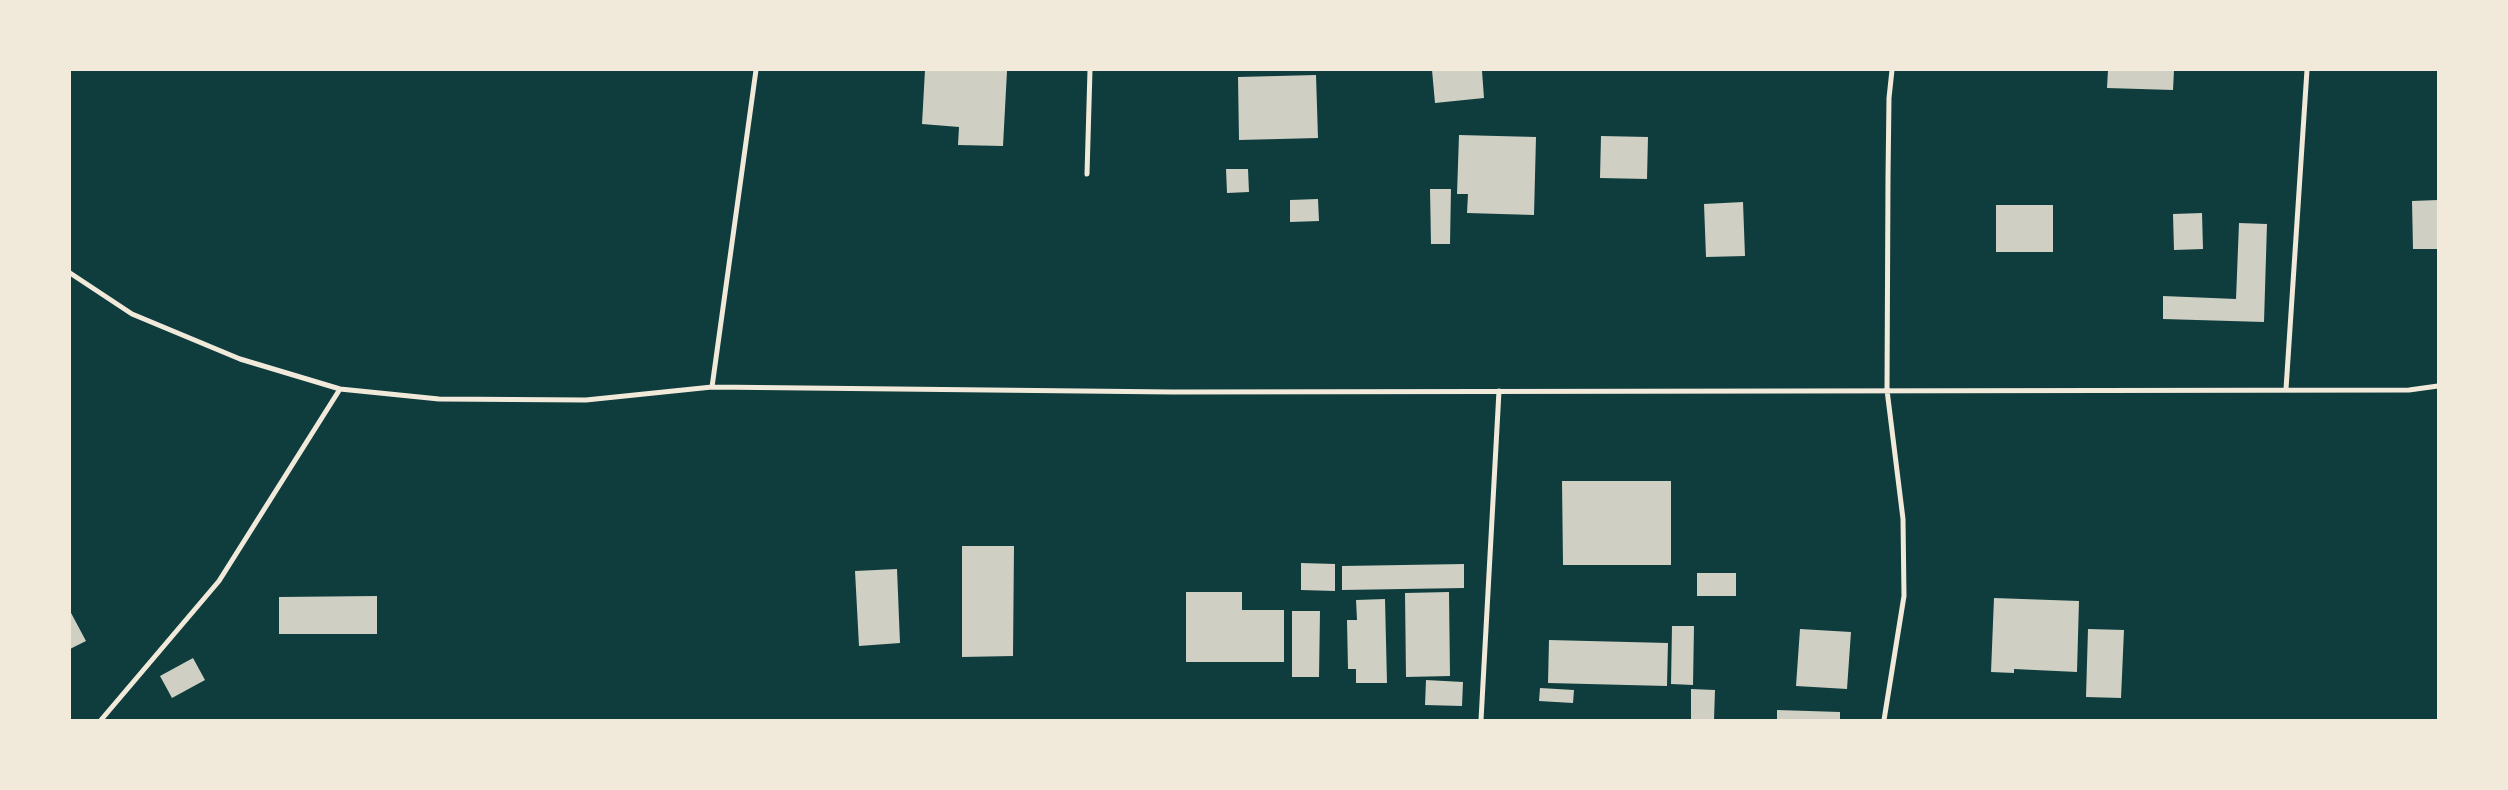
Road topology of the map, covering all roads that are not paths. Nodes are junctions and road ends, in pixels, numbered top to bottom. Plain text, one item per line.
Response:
1 (756, 70) edge
2 (1090, 70) edge
3 (1892, 70) edge
4 (2307, 70) edge
5 (1087, 174) dead end
6 (70, 273) edge
7 (2438, 386) edge
8 (712, 387) junction
9 (340, 389) junction
10 (2286, 389) junction
11 (1888, 390) junction
12 (1500, 391) junction
13 (101, 720) edge
14 (1481, 720) edge
15 (1884, 720) edge

1 - 8 street
2 - 5 street
3 - 11 street
4 - 10 street
6 - 9 street
7 - 10 street
8 - 9 street
8 - 12 street
9 - 13 street
10 - 11 street
11 - 12 street
11 - 15 street
12 - 14 street

